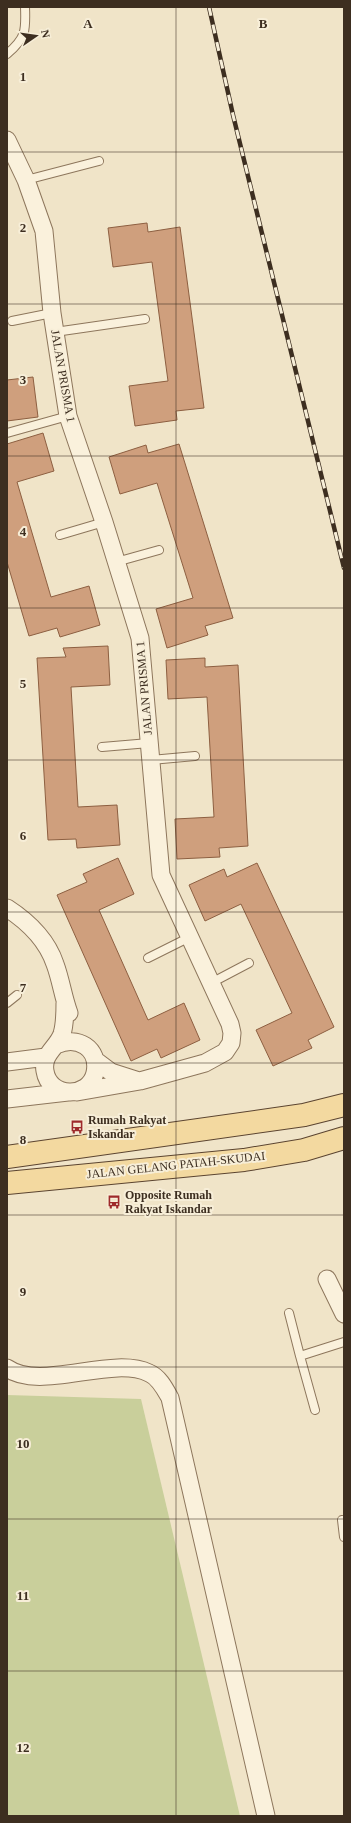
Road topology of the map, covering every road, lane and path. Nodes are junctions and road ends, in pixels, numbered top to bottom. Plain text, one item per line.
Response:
1 (25, 7) edge
2 (7, 54) edge
3 (7, 140) edge
4 (100, 161) dead end
5 (26, 180) junction
6 (52, 313) junction
7 (145, 319) dead end
8 (12, 321) dead end
9 (55, 332) junction
10 (68, 416) junction
11 (7, 433) edge
12 (104, 522) junction
13 (60, 535) dead end
14 (159, 550) dead end
15 (116, 562) junction
16 (102, 747) dead end
17 (150, 752) junction
18 (195, 756) dead end
19 (7, 908) edge
20 (190, 937) junction
21 (148, 958) dead end
22 (248, 963) dead end
23 (211, 983) junction
24 (17, 995) dead end
25 (7, 1003) edge
26 (65, 1003) junction
27 (51, 1051) junction
28 (91, 1053) junction
29 (7, 1062) edge
30 (140, 1081) junction
31 (73, 1092) junction
32 (7, 1099) edge
33 (344, 1105) edge
34 (344, 1138) edge
35 (7, 1157) edge
36 (7, 1183) edge
37 (327, 1279) dead end
38 (289, 1313) dead end
39 (344, 1314) edge
40 (344, 1342) edge
41 (300, 1356) junction
42 (7, 1368) edge
43 (315, 1410) dead end
44 (342, 1520) dead end
45 (344, 1537) edge
46 (266, 1816) edge

1 - 2 lane
3 - 5 street, JALAN PRISMA 1
4 - 5 lane
5 - 6 street, JALAN PRISMA 1
6 - 8 lane
6 - 9 street, JALAN PRISMA 1
7 - 9 lane
9 - 10 street, JALAN PRISMA 1
10 - 11 lane
10 - 12 street, JALAN PRISMA 1
12 - 13 lane
12 - 15 street, JALAN PRISMA 1
14 - 15 lane
15 - 17 street, JALAN PRISMA 1
16 - 17 lane
17 - 18 lane
17 - 20 street, JALAN PRISMA 1
19 - 26 street
20 - 21 lane
20 - 23 street, JALAN PRISMA 1
22 - 23 lane
23 - 30 street, JALAN PRISMA 1
24 - 25 lane
26 - 27 street
26 - 28 street
27 - 28 street
27 - 29 street
27 - 31 street
28 - 30 street
28 - 31 street
30 - 31 street, JALAN PRISMA 1
31 - 32 street, JALAN PRISMA 1
33 - 35 main road
34 - 36 main road, JALAN GELANG PATAH-SKUDAI
37 - 39 street
38 - 41 lane
40 - 41 lane
41 - 43 lane
42 - 46 street
44 - 45 lane

